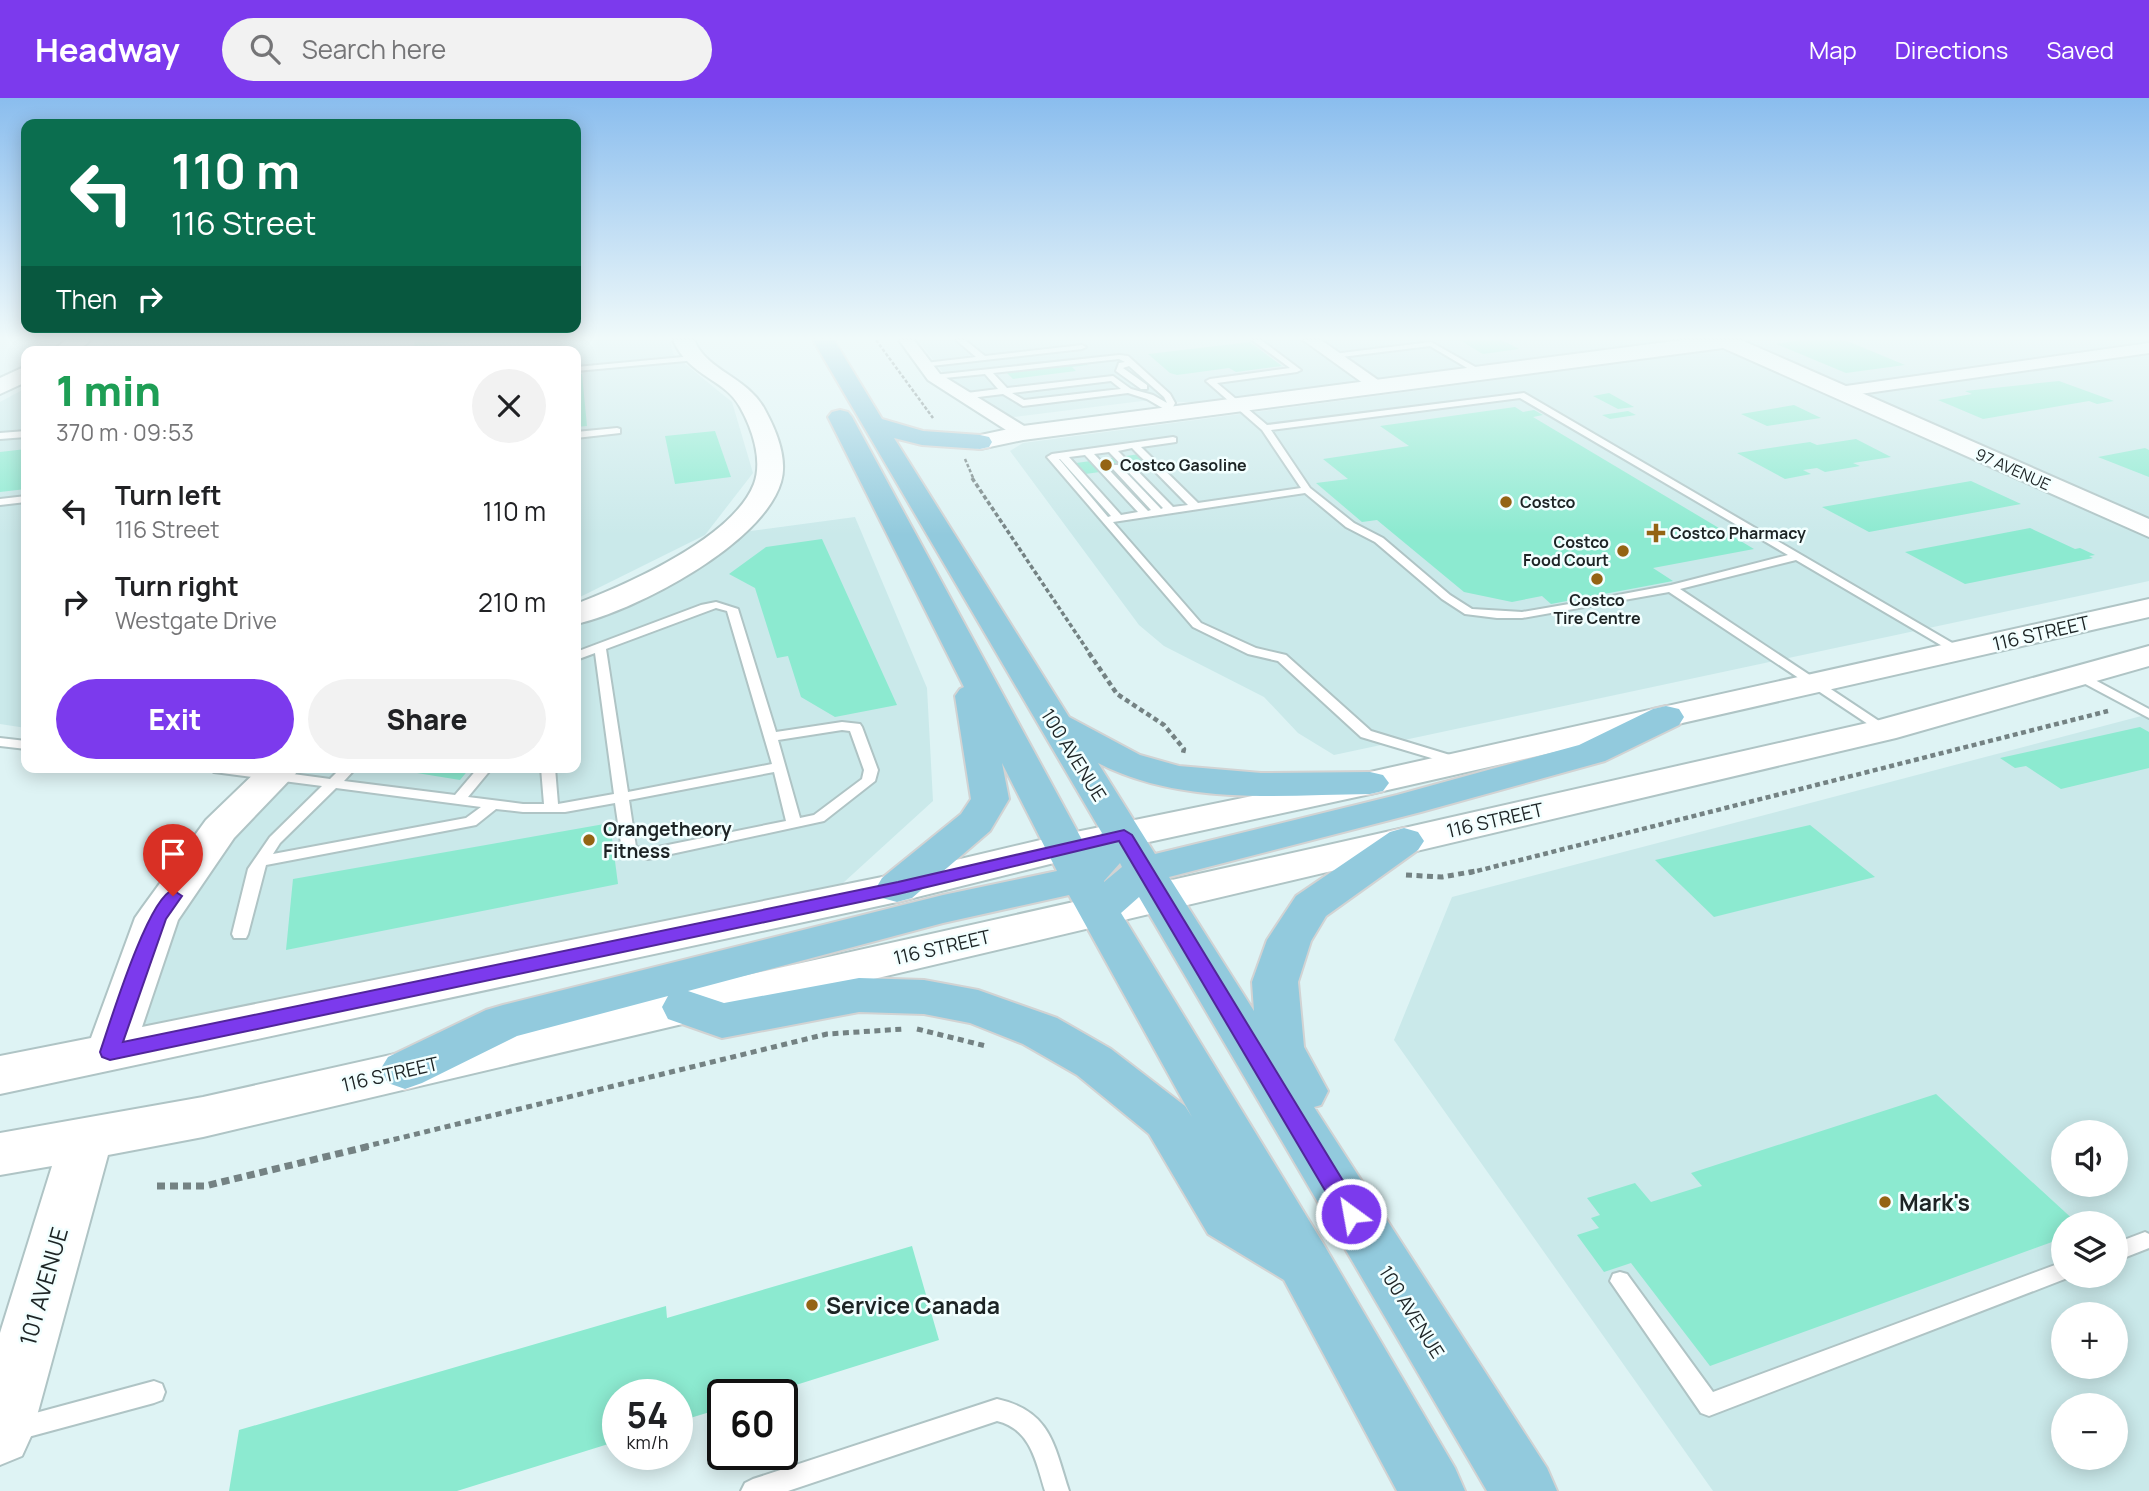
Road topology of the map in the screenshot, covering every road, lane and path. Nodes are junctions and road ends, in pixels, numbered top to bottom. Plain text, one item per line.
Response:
1 (751, 405) edge
2 (834, 405) edge
3 (862, 405) edge
4 (926, 405) edge
5 (977, 405) edge
6 (1161, 405) edge
7 (1172, 405) edge
8 (1246, 405) edge
9 (1443, 405) edge
10 (1538, 405) edge
11 (1866, 405) edge
12 (1239, 406) junction
13 (1173, 410) junction
14 (873, 424) junction
15 (940, 424) dead end
16 (1265, 428) junction
17 (617, 431) dead end
18 (1023, 433) junction
19 (21, 434) edge
20 (581, 435) edge
21 (0, 436) edge
22 (1172, 440) dead end
23 (1130, 446) junction
24 (1111, 449) junction
25 (972, 450) junction
26 (1100, 450) junction
27 (1082, 453) junction
28 (1307, 489) junction
29 (21, 500) edge
30 (0, 502) edge
31 (921, 507) junction
32 (1189, 507) junction
33 (1170, 510) junction
34 (1158, 512) junction
35 (1139, 515) junction
36 (1112, 519) junction
37 (2149, 529) edge
38 (1797, 556) junction
39 (1671, 588) junction
40 (2149, 608) edge
41 (581, 613) edge
42 (600, 647) junction
43 (1960, 651) junction
44 (581, 654) edge
45 (2149, 656) edge
46 (964, 657) junction
47 (2080, 676) junction
48 (1811, 683) junction
49 (2133, 705) junction
50 (2149, 714) edge
51 (1666, 717) junction
52 (1054, 723) junction
53 (1883, 730) junction
54 (771, 737) junction
55 (0, 742) edge
56 (21, 744) edge
57 (1181, 757) dead end
58 (1459, 762) junction
59 (779, 767) junction
60 (276, 773) edge
61 (282, 773) edge
62 (344, 773) edge
63 (481, 773) edge
64 (548, 773) edge
65 (333, 783) junction
66 (1370, 783) junction
67 (620, 797) junction
68 (458, 800) junction
69 (493, 804) junction
70 (551, 808) junction
71 (794, 824) junction
72 (1124, 835) junction
73 (1402, 858) junction
74 (261, 861) junction
75 (1082, 879) junction
76 (1152, 883) junction
77 (898, 888) junction
78 (240, 934) dead end
79 (685, 1007) junction
80 (988, 1047) dead end
81 (110, 1052) junction
82 (405, 1070) junction
83 (0, 1076) edge
84 (87, 1138) junction
85 (0, 1154) edge
86 (157, 1186) dead end
87 (1336, 1191) junction
88 (2144, 1241) dead end
89 (2128, 1247) edge
90 (1304, 1263) junction
91 (2051, 1276) edge
92 (1620, 1281) dead end
93 (154, 1391) dead end
94 (0, 1434) edge
95 (753, 1491) edge
96 (1057, 1491) edge
97 (1432, 1491) edge
98 (1524, 1491) edge

1 - 41 main road
2 - 46 main road
3 - 14 main road, 100 AVENUE
4 - 15 path
5 - 18 street
6 - 13 lane
7 - 13 lane
8 - 12 main road
9 - 16 lane
10 - 38 lane
11 - 37 main road, 97 AVENUE
12 - 13 main road
12 - 16 lane
13 - 18 main road
14 - 25 main road
14 - 31 main road, 100 AVENUE
16 - 28 lane
17 - 20 lane
18 - 25 main road
19 - 21 lane
22 - 23 lane
23 - 24 lane
23 - 32 lane
24 - 26 lane
24 - 33 lane
25 - 31 main road
25 - 57 path
26 - 27 lane
26 - 34 lane
27 - 35 lane
27 - 36 lane
28 - 32 lane
28 - 39 lane
29 - 30 lane
31 - 52 main road, 100 AVENUE
32 - 33 lane
33 - 34 lane
34 - 35 lane
35 - 36 lane
36 - 58 lane
38 - 39 lane
38 - 43 lane
39 - 48 lane
40 - 43 main road, 116 STREET
42 - 44 lane
42 - 54 lane
42 - 67 lane
43 - 48 main road, 116 STREET
45 - 47 main road, 116 STREET
46 - 75 main road
46 - 77 main road
47 - 49 lane
47 - 53 main road, 116 STREET
48 - 51 main road, 116 STREET
48 - 53 lane
49 - 50 lane
49 - 73 path
51 - 58 main road, 116 STREET
51 - 76 main road
52 - 66 main road
52 - 72 main road, 100 AVENUE
53 - 73 main road, 116 STREET
54 - 59 lane
54 - 71 lane
55 - 56 lane
58 - 66 main road, 116 STREET
59 - 67 lane
59 - 71 lane
60 - 81 main road
61 - 65 lane
62 - 65 lane
63 - 68 lane
64 - 70 lane
65 - 68 lane
65 - 74 lane
66 - 72 main road, 116 STREET
67 - 70 lane
67 - 71 lane
68 - 69 lane
69 - 70 lane
69 - 74 lane
72 - 75 main road
72 - 76 main road, 100 AVENUE
73 - 76 main road, 116 STREET
73 - 87 main road
74 - 78 lane
75 - 76 main road, 116 STREET
75 - 77 main road, 116 STREET
75 - 79 main road, 116 STREET
75 - 82 main road
75 - 90 main road
76 - 87 main road, 100 AVENUE
77 - 81 main road, 116 STREET
79 - 82 main road, 116 STREET
79 - 90 main road
80 - 86 path
81 - 83 main road, 116 STREET
82 - 84 main road, 116 STREET
84 - 85 main road, 116 STREET
84 - 94 main road, 101 AVENUE
87 - 98 main road, 100 AVENUE
88 - 89 lane
90 - 97 main road
91 - 92 lane
93 - 94 lane
95 - 96 lane

